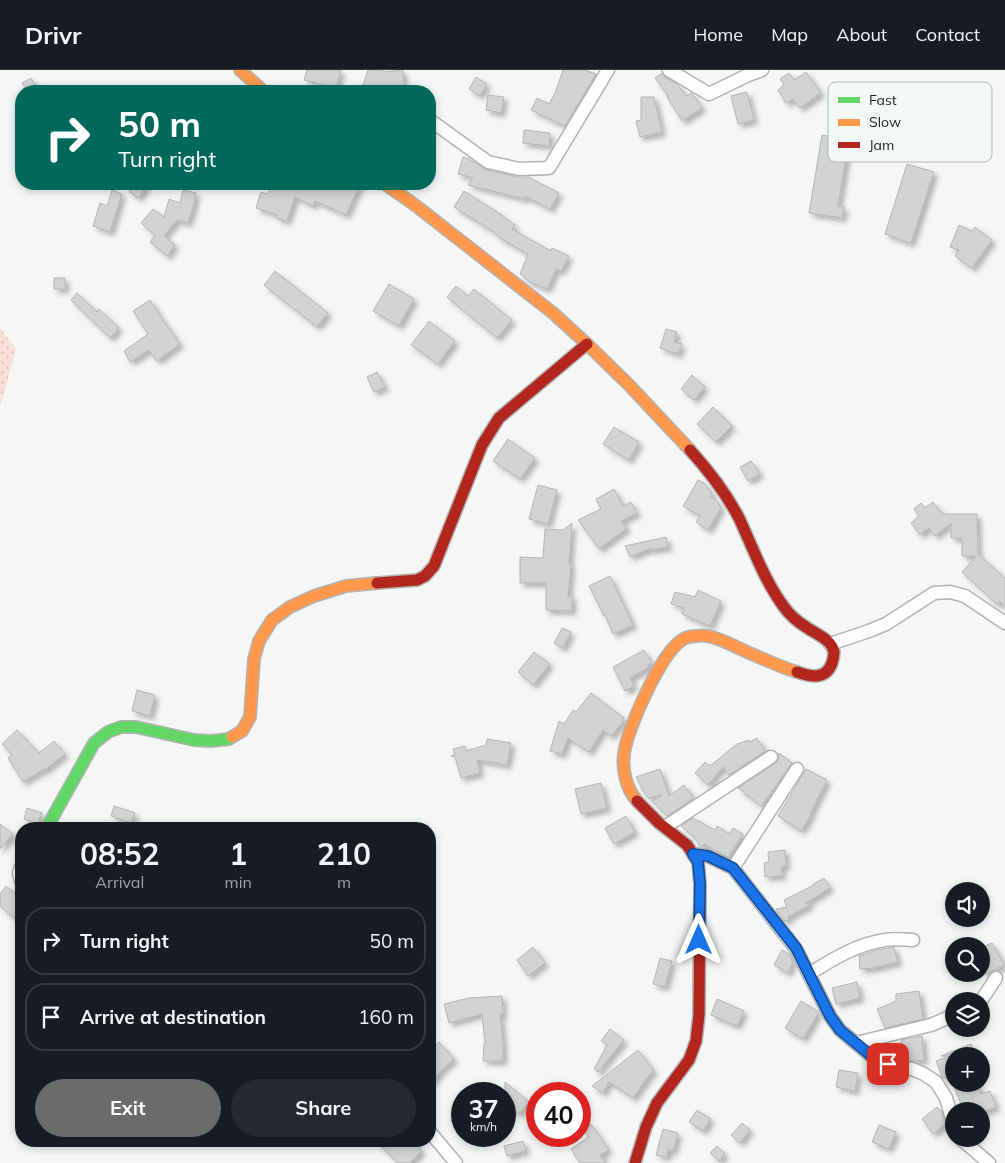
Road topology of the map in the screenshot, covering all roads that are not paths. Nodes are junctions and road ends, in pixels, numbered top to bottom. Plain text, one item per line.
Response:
1 (240, 70) edge
2 (608, 70) edge
3 (669, 70) edge
4 (762, 70) edge
5 (256, 85) edge
6 (436, 124) edge
7 (394, 190) edge
8 (587, 344) junction
9 (1005, 623) edge
10 (830, 644) junction
11 (771, 757) dead end
12 (797, 769) dead end
13 (50, 822) edge
14 (665, 827) junction
15 (693, 854) junction
16 (733, 868) junction
17 (913, 940) dead end
18 (809, 974) junction
19 (996, 978) dead end
20 (987, 992) edge
21 (945, 1020) edge
22 (856, 1043) junction
23 (947, 1102) edge
24 (436, 1139) edge
25 (970, 1147) edge
26 (456, 1163) edge
27 (635, 1163) edge
28 (989, 1163) edge

1 - 5 street
2 - 6 street
3 - 4 street
7 - 8 street
8 - 10 street
8 - 13 street
9 - 10 street
10 - 14 street
11 - 14 street
12 - 16 street
14 - 15 street
15 - 16 street
15 - 27 street
16 - 18 street
17 - 18 street
18 - 22 street
19 - 20 street
21 - 22 street
22 - 23 street
24 - 26 street
25 - 28 street

